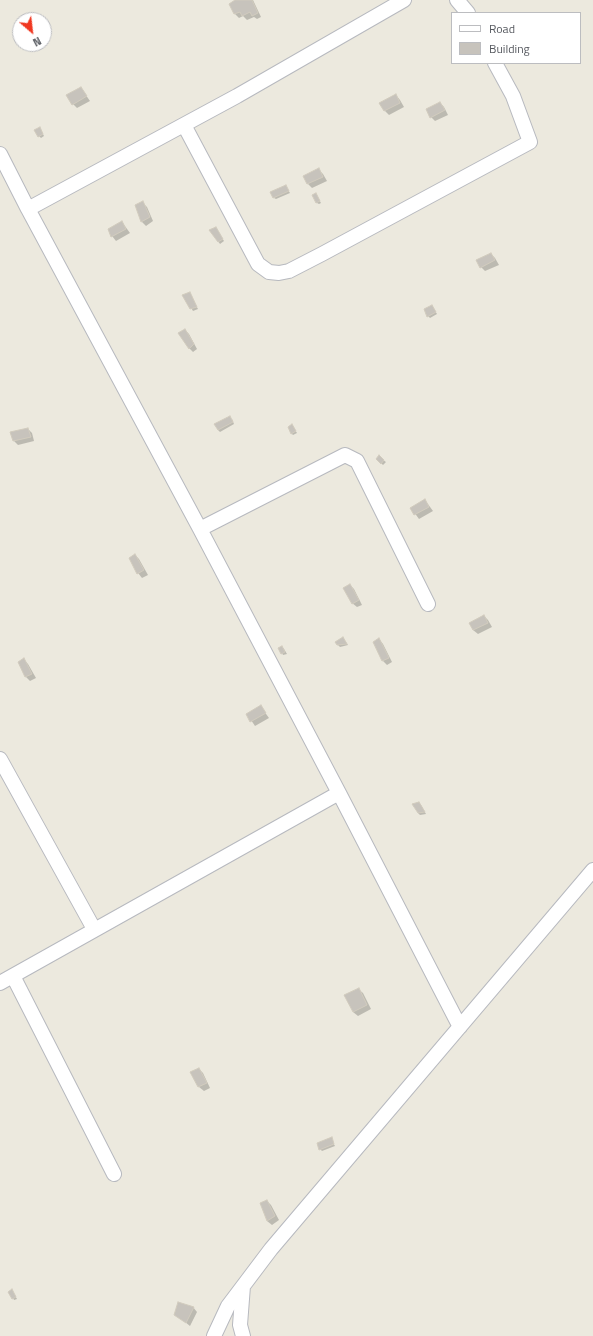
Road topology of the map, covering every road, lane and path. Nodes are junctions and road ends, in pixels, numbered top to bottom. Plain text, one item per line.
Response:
1 (404, 0) edge
2 (457, 0) edge
3 (467, 12) edge
4 (496, 64) edge
5 (184, 125) junction
6 (0, 154) edge
7 (28, 209) junction
8 (200, 529) junction
9 (428, 604) dead end
10 (0, 759) edge
11 (339, 793) junction
12 (593, 870) edge
13 (94, 929) junction
14 (13, 976) junction
15 (0, 983) edge
16 (460, 1027) junction
17 (114, 1174) dead end
18 (243, 1285) junction
19 (214, 1336) edge
20 (243, 1336) edge

1 - 5 street
2 - 3 street
4 - 5 street
5 - 7 street
6 - 7 street
7 - 8 street
8 - 9 street
8 - 11 street
10 - 13 street
11 - 13 street
11 - 16 street
12 - 16 street
13 - 14 street
14 - 15 street
14 - 17 street
16 - 18 street
18 - 19 street
18 - 20 street

